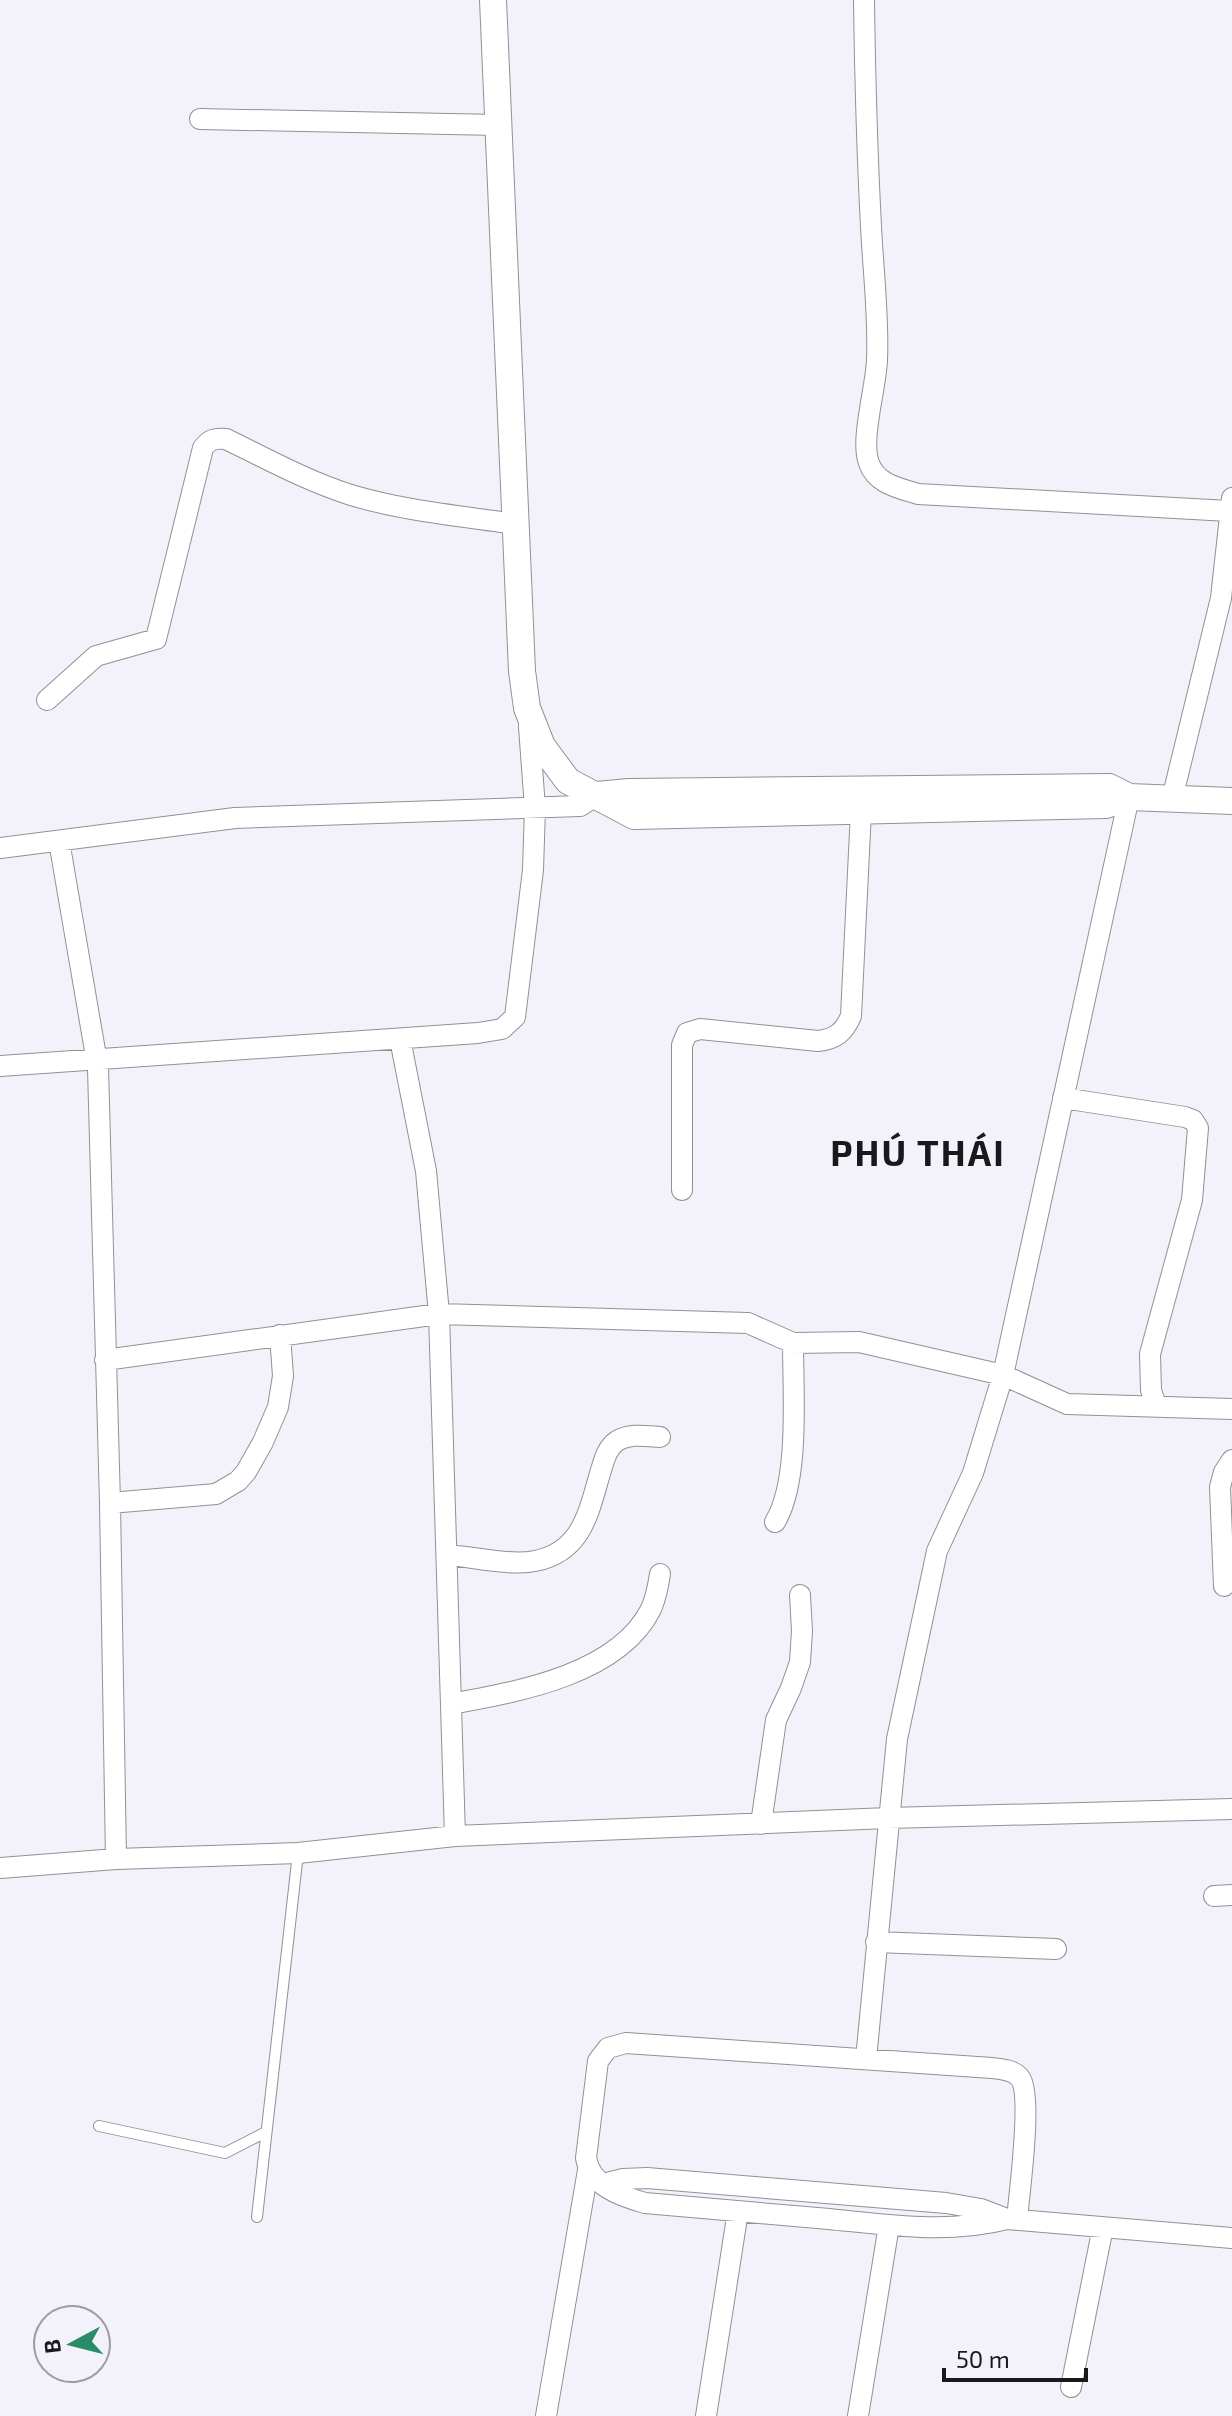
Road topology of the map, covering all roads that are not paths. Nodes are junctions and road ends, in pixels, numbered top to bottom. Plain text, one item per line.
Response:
1 (493, 0) edge
2 (864, 0) edge
3 (200, 119) dead end
4 (498, 125) junction
5 (1231, 504) edge
6 (515, 524) junction
7 (1226, 599) edge
8 (47, 700) dead end
9 (527, 708) junction
10 (597, 795) junction
11 (1129, 797) junction
12 (1172, 799) junction
13 (1228, 805) edge
14 (535, 808) junction
15 (861, 811) junction
16 (59, 841) junction
17 (0, 848) edge
18 (400, 1039) junction
19 (95, 1059) junction
20 (0, 1066) edge
21 (1063, 1098) junction
22 (682, 1190) dead end
23 (439, 1314) junction
24 (280, 1335) junction
25 (793, 1343) junction
26 (105, 1360) junction
27 (1003, 1375) junction
28 (1156, 1406) junction
29 (1232, 1409) edge
30 (660, 1437) dead end
31 (1232, 1460) edge
32 (110, 1503) junction
33 (775, 1522) dead end
34 (1226, 1529) edge
35 (448, 1555) junction
36 (660, 1574) dead end
37 (1224, 1586) dead end
38 (800, 1595) dead end
39 (451, 1704) junction
40 (1232, 1809) edge
41 (888, 1818) junction
42 (761, 1824) junction
43 (455, 1836) junction
44 (298, 1853) junction
45 (116, 1859) junction
46 (0, 1868) edge
47 (876, 1942) junction
48 (1056, 1949) dead end
49 (866, 2059) junction
50 (99, 2126) dead end
51 (266, 2132) junction
52 (596, 2177) junction
53 (738, 2211) junction
54 (257, 2217) dead end
55 (1012, 2219) junction
56 (889, 2225) junction
57 (1103, 2227) junction
58 (1232, 2238) edge
59 (1071, 2387) dead end
60 (546, 2416) edge
61 (706, 2416) edge
62 (858, 2416) edge

1 - 4 street
2 - 5 street
3 - 4 street
4 - 6 street
5 - 7 street
6 - 8 street
6 - 9 street
7 - 12 street
9 - 10 street
9 - 14 street
10 - 11 street
10 - 14 street
10 - 15 street
11 - 12 street
11 - 15 street
11 - 21 street
12 - 13 street
14 - 16 street
14 - 18 street
15 - 22 street
16 - 17 street
16 - 19 street
18 - 19 street
18 - 23 street
19 - 20 street
19 - 26 street
21 - 27 street
21 - 28 street
23 - 24 street
23 - 25 street
23 - 35 street
24 - 26 street
24 - 32 street
25 - 27 street
25 - 33 street
26 - 32 street
27 - 28 street
27 - 41 street
28 - 29 street
30 - 35 street
31 - 34 street
32 - 45 street
34 - 37 street
35 - 39 street
36 - 39 street
38 - 42 street
39 - 43 street
40 - 41 street
41 - 42 street
41 - 47 street
42 - 43 street
43 - 44 street
44 - 45 street
44 - 51 lane
45 - 46 street
47 - 48 street
47 - 49 street
49 - 52 street
49 - 55 street
50 - 51 lane
51 - 54 lane
52 - 53 street
52 - 55 street
52 - 60 street
53 - 56 street
53 - 61 street
55 - 56 street
55 - 57 street
56 - 62 street
57 - 58 street
57 - 59 street

